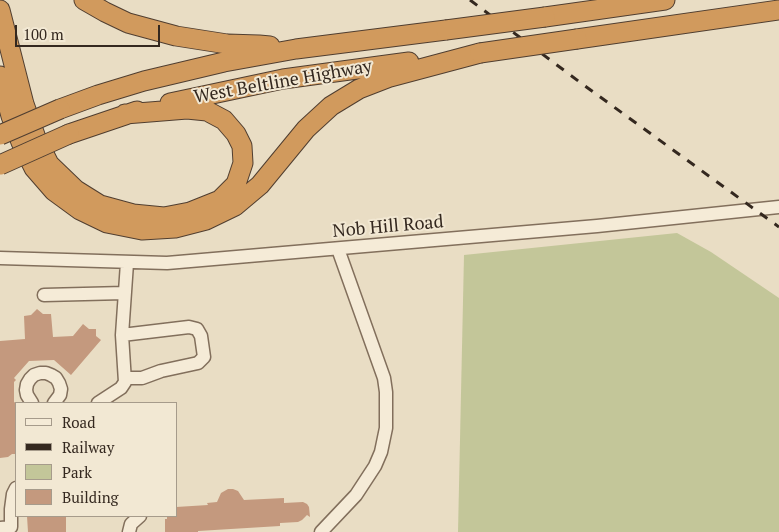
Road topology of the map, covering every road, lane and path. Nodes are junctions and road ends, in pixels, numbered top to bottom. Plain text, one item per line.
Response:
1 (84, 0) edge
2 (665, 0) edge
3 (0, 10) edge
4 (779, 10) edge
5 (296, 49) junction
6 (480, 53) junction
7 (0, 76) edge
8 (125, 114) junction
9 (0, 135) edge
10 (0, 165) edge
11 (779, 208) edge
12 (338, 249) junction
13 (0, 258) edge
14 (127, 263) junction
15 (124, 293) junction
16 (44, 295) dead end
17 (122, 335) junction
18 (126, 378) junction
19 (31, 402) edge
20 (57, 402) edge
21 (99, 402) edge
22 (15, 490) edge
23 (139, 517) edge
24 (0, 528) edge
25 (129, 532) edge
26 (320, 532) edge

1 - 5 highway
2 - 5 highway, West Beltline Highway, bridge
3 - 8 highway
4 - 6 highway, West Beltline Highway, bridge
5 - 9 highway, West Beltline Highway, bridge
6 - 7 highway
6 - 8 highway, West Beltline Highway
8 - 10 highway, West Beltline Highway, bridge
11 - 12 street, Nob Hill Road
12 - 14 street, Nob Hill Road
12 - 26 street
13 - 14 street, Nob Hill Road
14 - 15 street
15 - 16 street
15 - 17 street
17 - 18 street
17 - 18 street
18 - 21 street
19 - 20 street
22 - 24 street
23 - 25 street

